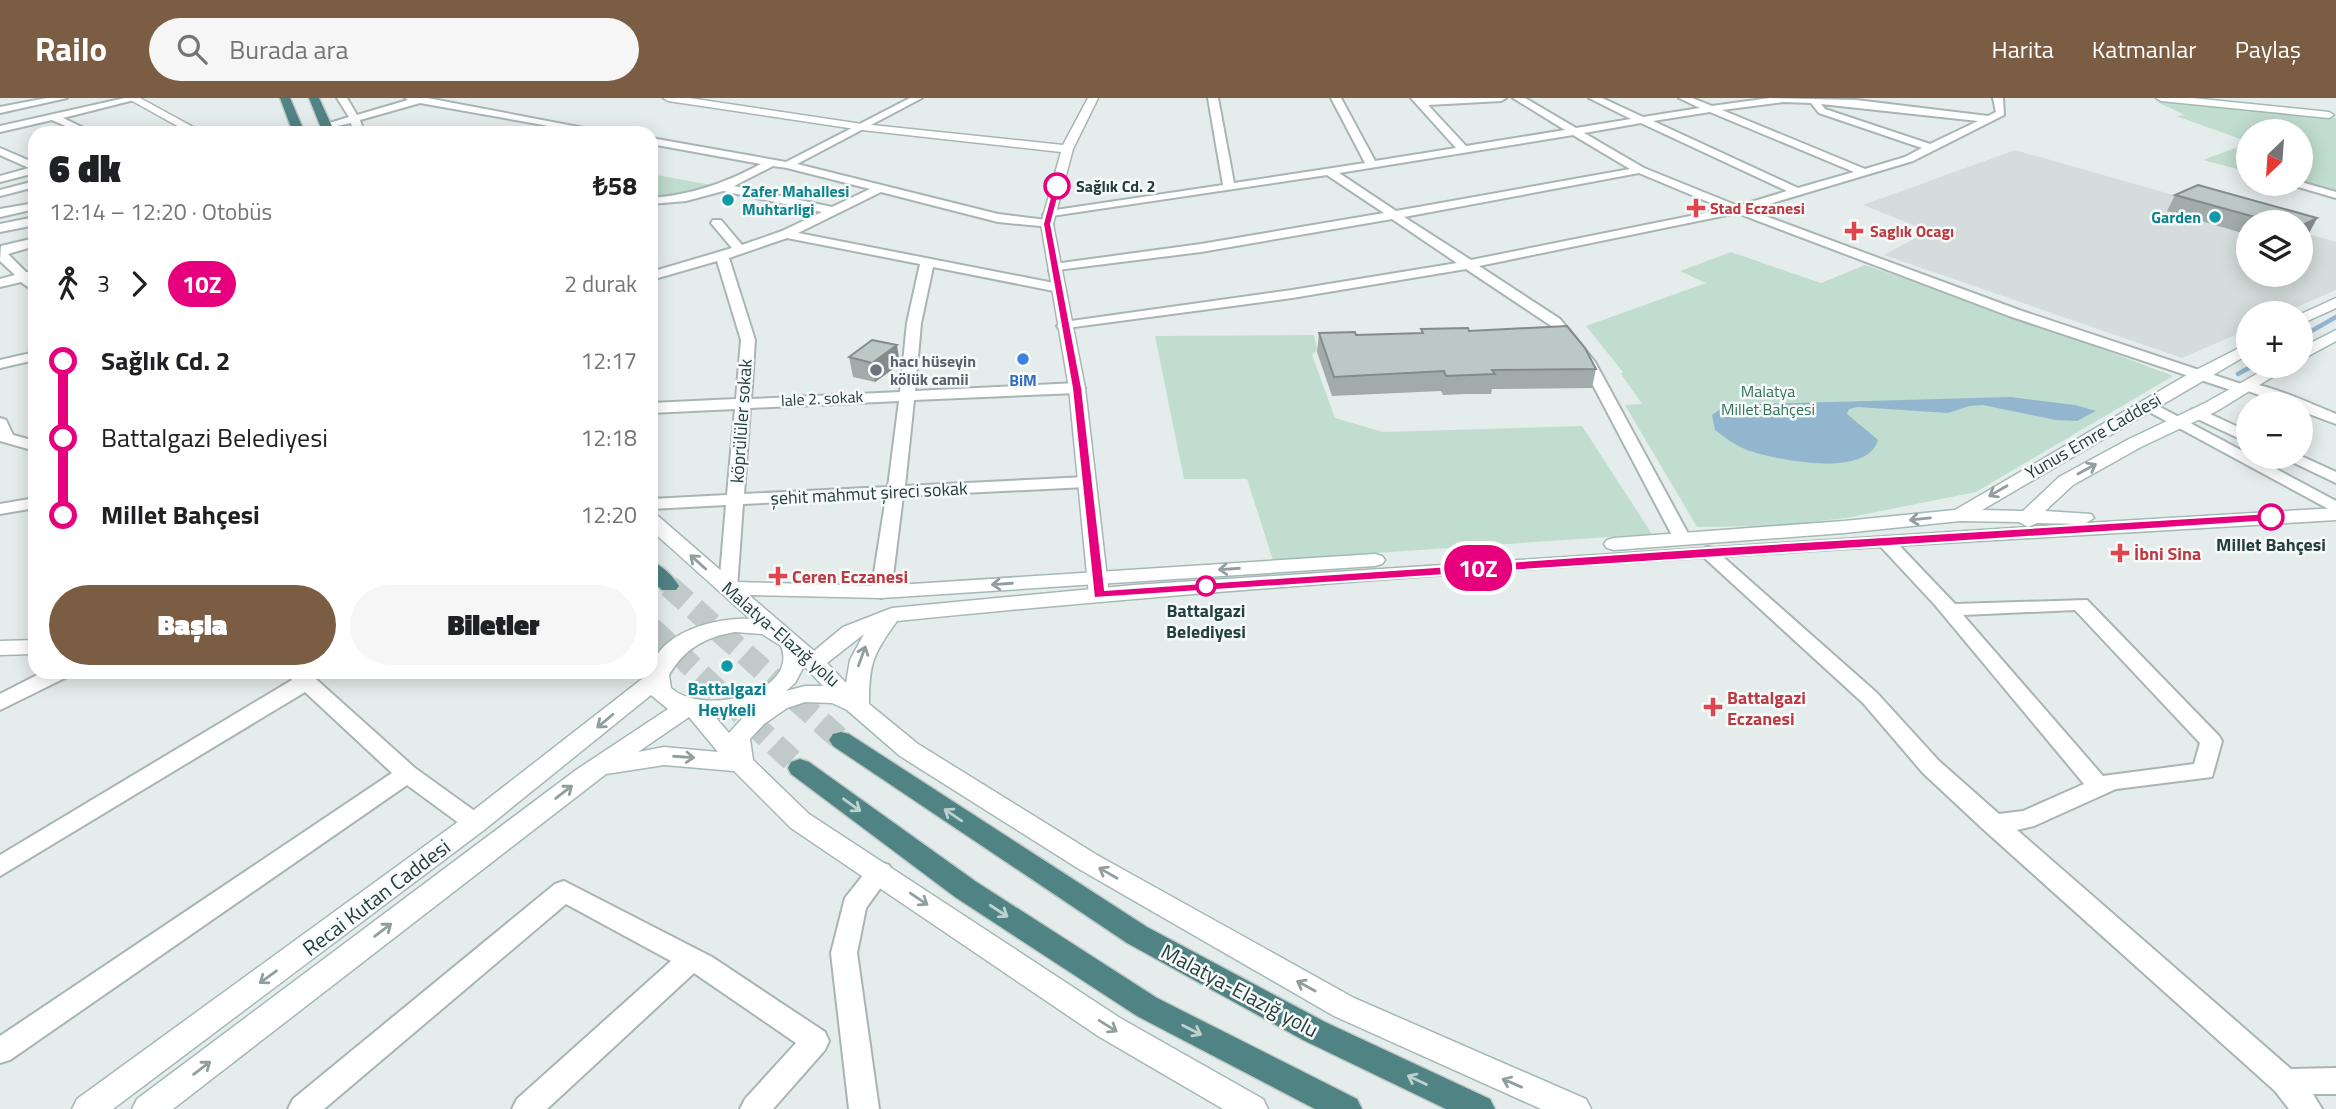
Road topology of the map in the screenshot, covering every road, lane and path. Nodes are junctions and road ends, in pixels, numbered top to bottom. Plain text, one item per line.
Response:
1 (62, 98) edge
2 (285, 98) edge
3 (314, 98) edge
4 (342, 98) edge
5 (668, 98) edge
6 (917, 98) edge
7 (1093, 98) edge
8 (1213, 98) edge
9 (1336, 98) edge
10 (1501, 98) edge
11 (1518, 98) edge
12 (1594, 98) edge
13 (1685, 98) edge
14 (1998, 98) edge
15 (2161, 98) edge
16 (133, 99) edge
17 (419, 99) edge
18 (1798, 99) edge
19 (2193, 99) edge
20 (1419, 100) edge
21 (2275, 102) edge
22 (1816, 103) edge
23 (1710, 109) junction
24 (0, 110) edge
25 (2334, 114) edge
26 (53, 117) junction
27 (355, 119) junction
28 (1991, 119) junction
29 (1646, 121) junction
30 (73, 126) edge
31 (185, 126) edge
32 (296, 126) edge
33 (326, 126) edge
34 (338, 126) edge
35 (357, 126) edge
36 (564, 126) edge
37 (862, 127) junction
38 (0, 130) edge
39 (1573, 133) junction
40 (658, 142) edge
41 (1931, 148) junction
42 (1067, 149) junction
43 (1464, 150) junction
44 (0, 151) edge
45 (772, 162) junction
46 (28, 165) edge
47 (787, 165) junction
48 (1372, 165) junction
49 (1640, 170) junction
50 (28, 171) edge
51 (1329, 172) junction
52 (1864, 172) junction
53 (0, 179) edge
54 (28, 186) edge
55 (726, 187) junction
56 (1229, 187) junction
57 (2314, 189) edge
58 (877, 190) junction
59 (1795, 191) junction
60 (0, 193) edge
61 (2336, 195) edge
62 (658, 201) edge
63 (28, 207) edge
64 (1736, 210) junction
65 (833, 211) junction
66 (0, 213) edge
67 (1391, 214) junction
68 (1048, 219) junction
69 (28, 222) edge
70 (717, 223) dead end
71 (0, 228) edge
72 (786, 234) junction
73 (28, 244) edge
74 (740, 250) junction
75 (722, 256) junction
76 (928, 263) junction
77 (1466, 265) junction
78 (1054, 268) junction
79 (28, 274) edge
80 (658, 274) edge
81 (28, 275) edge
82 (0, 283) edge
83 (1059, 288) junction
84 (2336, 302) edge
85 (2313, 314) edge
86 (1064, 326) junction
87 (2336, 335) edge
88 (2313, 348) edge
89 (2236, 355) edge
90 (28, 358) edge
91 (0, 365) edge
92 (2198, 375) junction
93 (2260, 378) edge
94 (2244, 387) junction
95 (1077, 388) junction
96 (2259, 392) edge
97 (907, 394) junction
98 (744, 402) junction
99 (2147, 405) junction
100 (658, 408) edge
101 (2313, 410) edge
102 (2197, 414) junction
103 (2336, 418) edge
104 (2178, 422) junction
105 (0, 423) edge
106 (2236, 432) edge
107 (28, 444) edge
108 (2313, 468) edge
109 (2336, 478) edge
110 (1086, 482) junction
111 (895, 492) junction
112 (735, 500) junction
113 (658, 504) edge
114 (28, 505) edge
115 (4, 510) edge
116 (2336, 511) edge
117 (1960, 514) junction
118 (2027, 525) junction
119 (658, 526) edge
120 (1970, 537) junction
121 (1682, 539) junction
122 (1887, 543) junction
123 (1707, 552) junction
124 (658, 575) edge
125 (669, 586) tunnel mouth
126 (1097, 586) junction
127 (728, 588) junction
128 (881, 592) junction
129 (1944, 606) junction
130 (892, 615) junction
131 (785, 637) junction
132 (28, 647) edge
133 (0, 648) edge
134 (814, 663) junction
135 (658, 669) edge
136 (658, 678) edge
137 (47, 679) edge
138 (297, 679) edge
139 (302, 679) edge
140 (646, 679) edge
141 (0, 704) edge
142 (857, 707) junction
143 (691, 709) junction
144 (841, 740) tunnel mouth
145 (800, 768) tunnel mouth
146 (593, 770) junction
147 (749, 771) junction
148 (407, 774) junction
149 (2098, 785) junction
150 (475, 823) junction
151 (1993, 824) junction
152 (0, 867) edge
153 (880, 872) junction
154 (691, 959) junction
155 (0, 1051) edge
156 (2336, 1081) edge
157 (2285, 1082) junction
158 (88, 1109) edge
159 (148, 1109) edge
160 (303, 1109) edge
161 (527, 1109) edge
162 (755, 1109) edge
163 (864, 1109) edge
164 (1252, 1109) edge
165 (1346, 1109) edge
166 (1479, 1109) edge
167 (1575, 1109) edge
168 (2307, 1109) edge

1 - 24 street
2 - 32 highway
3 - 33 highway
4 - 27 street
5 - 37 main road
6 - 37 street
7 - 42 main road
8 - 56 street
9 - 48 street
10 - 20 street
11 - 39 street
12 - 29 street
13 - 23 street
14 - 28 street
15 - 19 main road
16 - 26 street
16 - 31 main road
17 - 27 street
17 - 36 street
18 - 22 street
18 - 23 street
19 - 21 main road
20 - 43 street
21 - 25 main road
22 - 28 street
22 - 41 street
23 - 29 street
23 - 52 street
26 - 30 street
26 - 38 street
27 - 34 street
27 - 35 street
28 - 41 street
29 - 39 street
29 - 59 street
37 - 42 main road
37 - 47 street
39 - 43 street
39 - 49 street
40 - 45 street
41 - 52 street
42 - 68 main road
43 - 48 street
44 - 46 street
45 - 47 street
45 - 55 street
47 - 58 street
48 - 51 street
49 - 64 street
49 - 67 street
50 - 53 street
51 - 56 street
51 - 67 street
52 - 59 street
54 - 60 street
55 - 62 street
55 - 65 street
56 - 68 street
57 - 61 street
58 - 65 street
58 - 68 street
59 - 64 street
63 - 66 street
64 - 77 street
64 - 92 street
65 - 72 street
67 - 77 street
67 - 78 street
68 - 78 main road
69 - 71 street
70 - 74 street
72 - 74 street
72 - 76 street
73 - 79 street
74 - 75 street
75 - 80 street
75 - 98 street, köprülüler sokak
76 - 83 street
76 - 97 street
77 - 86 street
77 - 121 street
78 - 83 main road
81 - 82 street
83 - 86 main road
84 - 85 main road
86 - 95 main road
87 - 88 main road
89 - 92 main road, Yunus Emre Caddesi
90 - 91 street
92 - 94 street
92 - 99 main road, Yunus Emre Caddesi
93 - 94 main road, Yunus Emre Caddesi
94 - 96 street
94 - 102 main road, Yunus Emre Caddesi
95 - 97 street, lale 2. sokak
95 - 110 main road
97 - 98 street, lale 2. sokak
97 - 111 street
98 - 100 street, lale 2. sokak
98 - 112 street, köprülüler sokak
99 - 104 street
99 -> 117 main road, Yunus Emre Caddesi
101 - 103 street
102 - 104 main road, Yunus Emre Caddesi
102 - 106 street
104 - 116 street
118 -> 104 main road, Yunus Emre Caddesi
105 - 107 street
108 - 109 street
110 - 111 street, şehit mahmut şireci sokak
110 - 126 main road
111 - 112 street, şehit mahmut şireci sokak
111 - 128 street
112 - 113 street, şehit mahmut şireci sokak
112 - 127 street, köprülüler sokak
114 - 115 street
116 - 118 main road
117 - 118 main road
117 - 120 main road
117 -> 121 main road
118 - 120 main road
127 -> 119 main road, Malatya-Elazığ yolu
120 - 122 main road
121 -> 126 main road
122 - 123 main road
122 - 129 street
123 - 126 main road
123 - 151 street
124 - 125 highway
126 -> 128 main road
126 - 130 main road
127 - 128 main road
127 - 131 main road, Malatya-Elazığ yolu
129 - 149 street
129 - 149 street
130 - 134 main road
142 -> 130 main road
131 - 134 main road, Malatya-Elazığ yolu
131 - 135 main road
131 - 143 main road
132 - 133 main road
134 - 142 main road, Malatya-Elazığ yolu
136 - 143 main road
137 - 141 street
138 - 152 street
139 - 148 street
140 -> 150 main road, Recai Kutan Caddesi
142 - 147 main road
167 -> 142 main road, Malatya-Elazığ yolu
143 - 146 main road, Recai Kutan Caddesi
143 - 147 main road
166 -> 144 highway, Malatya-Elazığ yolu
145 -> 165 highway
146 -> 147 main road
159 -> 146 main road, Recai Kutan Caddesi
147 - 153 main road
148 - 150 street
148 - 155 street
149 - 151 street
150 -> 158 main road, Recai Kutan Caddesi
151 - 157 street
153 - 163 street
153 -> 164 main road
154 - 160 street
154 - 161 street
154 - 162 street
156 - 157 street
157 - 168 street

